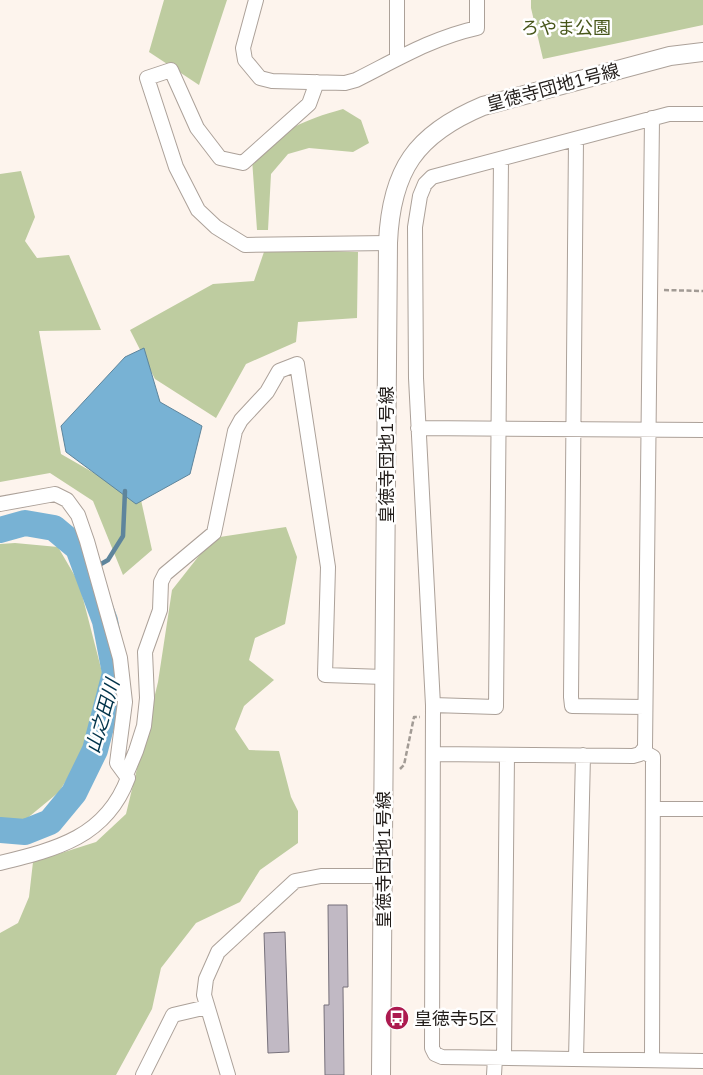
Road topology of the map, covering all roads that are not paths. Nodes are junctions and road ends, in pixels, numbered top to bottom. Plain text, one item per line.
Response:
1 (256, 0) edge
2 (397, 0) edge
3 (477, 0) edge
4 (703, 52) edge
5 (397, 58) junction
6 (317, 82) junction
7 (703, 114) edge
8 (652, 118) junction
9 (576, 138) junction
10 (501, 158) junction
11 (388, 242) junction
12 (418, 428) junction
13 (498, 429) junction
14 (574, 429) junction
15 (648, 430) junction
16 (703, 430) edge
17 (0, 504) edge
18 (384, 677) junction
19 (433, 705) junction
20 (645, 707) junction
21 (642, 751) junction
22 (433, 754) junction
23 (507, 754) junction
24 (583, 755) junction
25 (126, 775) junction
26 (653, 808) junction
27 (703, 809) edge
28 (0, 863) edge
29 (383, 876) junction
30 (207, 1008) junction
31 (499, 1058) junction
32 (576, 1059) junction
33 (652, 1060) junction
34 (703, 1061) edge
35 (144, 1075) edge
36 (228, 1075) edge
37 (381, 1075) edge
38 (494, 1075) edge

1 - 6 street
2 - 5 street
3 - 5 street
4 - 11 street, 皇徳寺団地1号線
5 - 6 street
6 - 11 street
7 - 8 street
8 - 9 street
8 - 15 street
9 - 10 street
9 - 14 street
10 - 12 street
10 - 13 street
11 - 18 street, 皇徳寺団地1号線
12 - 13 street
12 - 19 street
13 - 14 street
13 - 19 street
14 - 15 street
14 - 20 street
15 - 16 street
15 - 20 street
17 - 25 street
18 - 25 street
18 - 29 street, 皇徳寺団地1号線
19 - 22 street
20 - 21 street
21 - 24 street
21 - 26 street
22 - 23 street
22 - 31 street
23 - 24 street
23 - 31 street
24 - 32 street
25 - 28 street
26 - 27 street
26 - 33 street
29 - 30 street
29 - 37 street, 皇徳寺団地1号線
30 - 35 street
30 - 36 street
31 - 32 street
31 - 38 street
32 - 33 street
33 - 34 street

